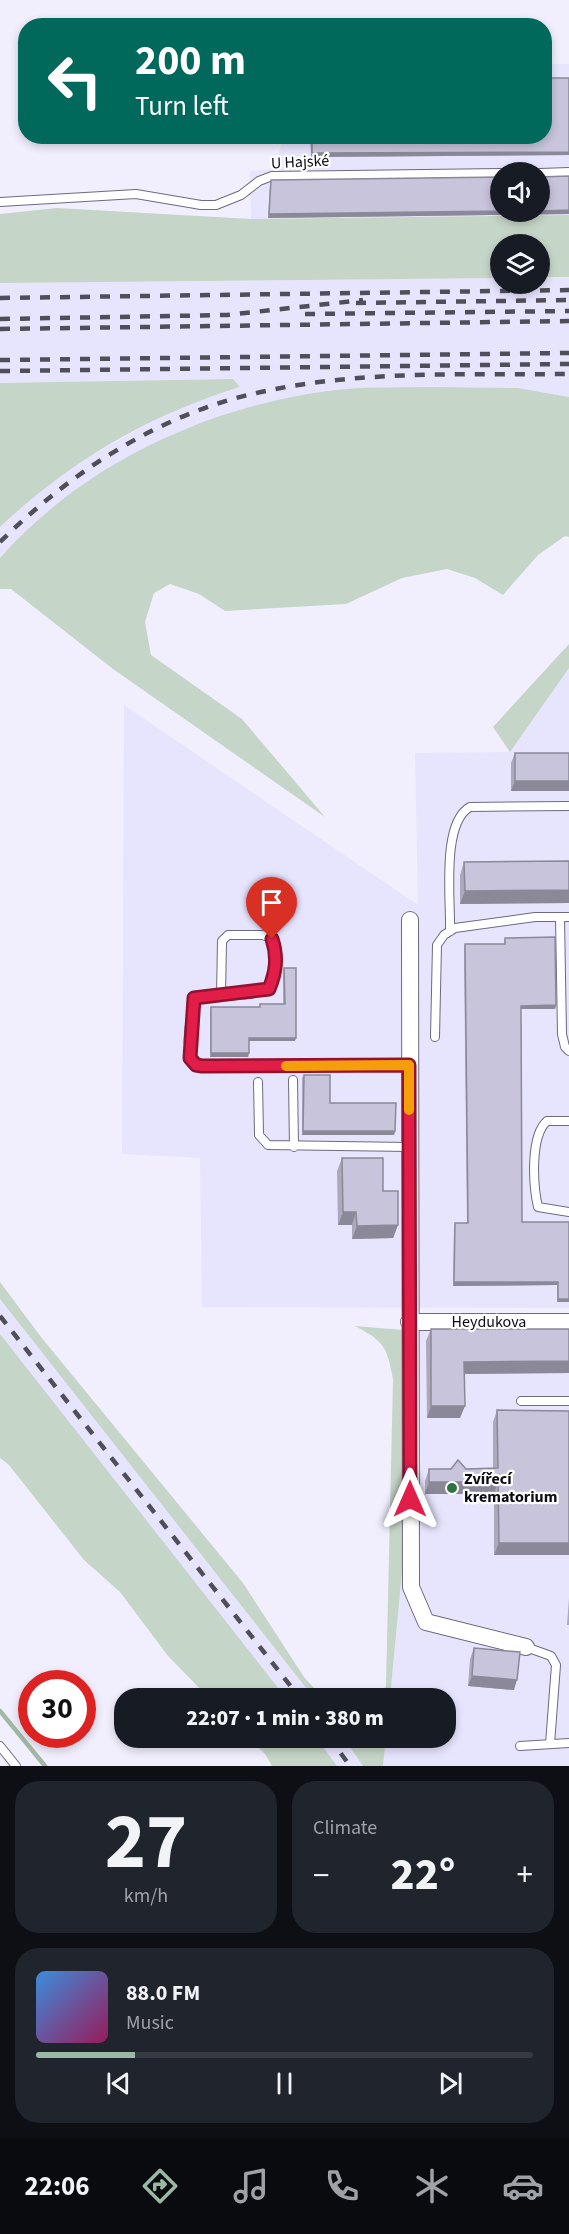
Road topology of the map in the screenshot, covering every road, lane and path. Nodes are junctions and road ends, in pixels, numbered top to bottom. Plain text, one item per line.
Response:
1 (569, 172) edge
2 (490, 173) edge
3 (550, 173) edge
4 (0, 202) edge
5 (569, 806) edge
6 (565, 917) edge
7 (410, 920) dead end
8 (450, 931) junction
9 (221, 996) junction
10 (435, 1036) dead end
11 (569, 1051) edge
12 (409, 1065) junction
13 (293, 1080) dead end
14 (258, 1082) dead end
15 (569, 1121) edge
16 (294, 1147) junction
17 (409, 1147) junction
18 (569, 1212) edge
19 (409, 1322) junction
20 (569, 1322) edge
21 (521, 1401) dead end
22 (569, 1401) edge
23 (526, 1647) joint
24 (569, 1743) edge
25 (550, 1744) junction
26 (0, 1746) edge
27 (520, 1746) dead end
28 (16, 1766) edge

1 - 3 lane
2 - 4 lane, U Hajské
5 - 8 lane
6 - 8 lane
6 - 11 lane
7 - 12 street
8 - 10 lane
9 - 9 lane
9 - 12 lane
12 - 17 street
13 - 16 lane
14 - 16 lane
15 - 18 lane
16 - 17 lane
17 - 19 street
19 - 20 street, Heydukova
19 - 23 street
21 - 22 lane
23 - 25 lane
24 - 25 lane
25 - 27 lane
26 - 28 lane

